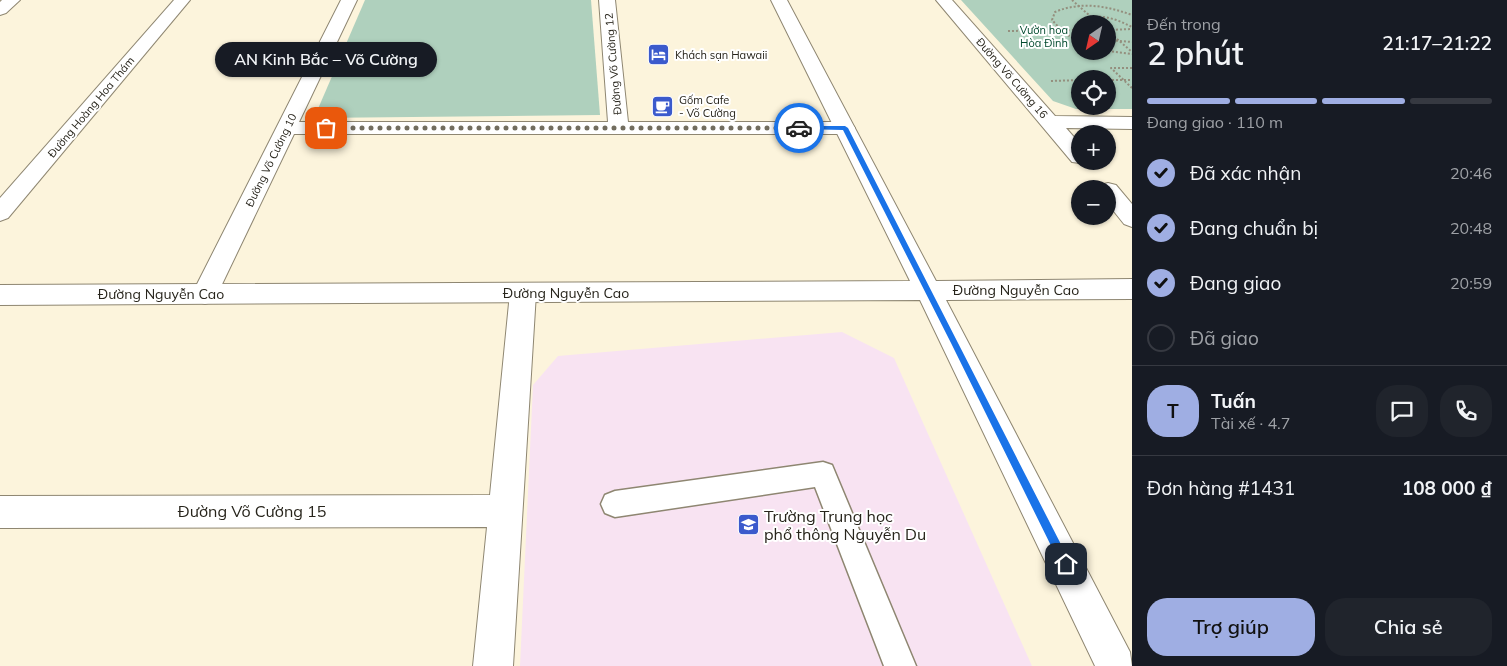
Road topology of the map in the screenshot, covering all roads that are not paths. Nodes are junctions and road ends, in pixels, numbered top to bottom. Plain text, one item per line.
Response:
1 (12, 0) edge
2 (182, 0) edge
3 (349, 0) edge
4 (607, 0) edge
5 (779, 0) edge
6 (944, 0) edge
7 (0, 10) edge
8 (1051, 122) junction
9 (1132, 122) edge
10 (287, 128) junction
11 (618, 128) junction
12 (845, 128) junction
13 (1071, 146) edge
14 (1091, 170) edge
15 (1099, 180) edge
16 (1116, 200) edge
17 (0, 213) edge
18 (1132, 220) edge
19 (1132, 289) edge
20 (928, 290) junction
21 (523, 293) junction
22 (205, 294) junction
23 (0, 295) edge
24 (615, 504) dead end
25 (505, 511) junction
26 (0, 512) edge
27 (493, 666) edge
28 (900, 666) edge
29 (1116, 666) edge

1 - 7 street
2 - 17 street, Đường Hoàng Hoa Thám
3 - 10 street, Đường Võ Cường 10
4 - 11 street, Đường Võ Cường 12
5 - 12 street
6 - 8 street, Đường Võ Cường 16
8 - 9 street
8 - 13 street, Đường Võ Cường 16
10 - 11 street
10 - 22 street, Đường Võ Cường 10
11 - 12 street
12 - 20 street
14 - 15 street
16 - 18 street
19 - 20 street, Đường Nguyễn Cao
20 - 21 street, Đường Nguyễn Cao
20 - 29 street
21 - 22 street, Đường Nguyễn Cao
21 - 25 street
22 - 23 street, Đường Nguyễn Cao
24 - 28 lane
25 - 26 street, Đường Võ Cường 15
25 - 27 street

